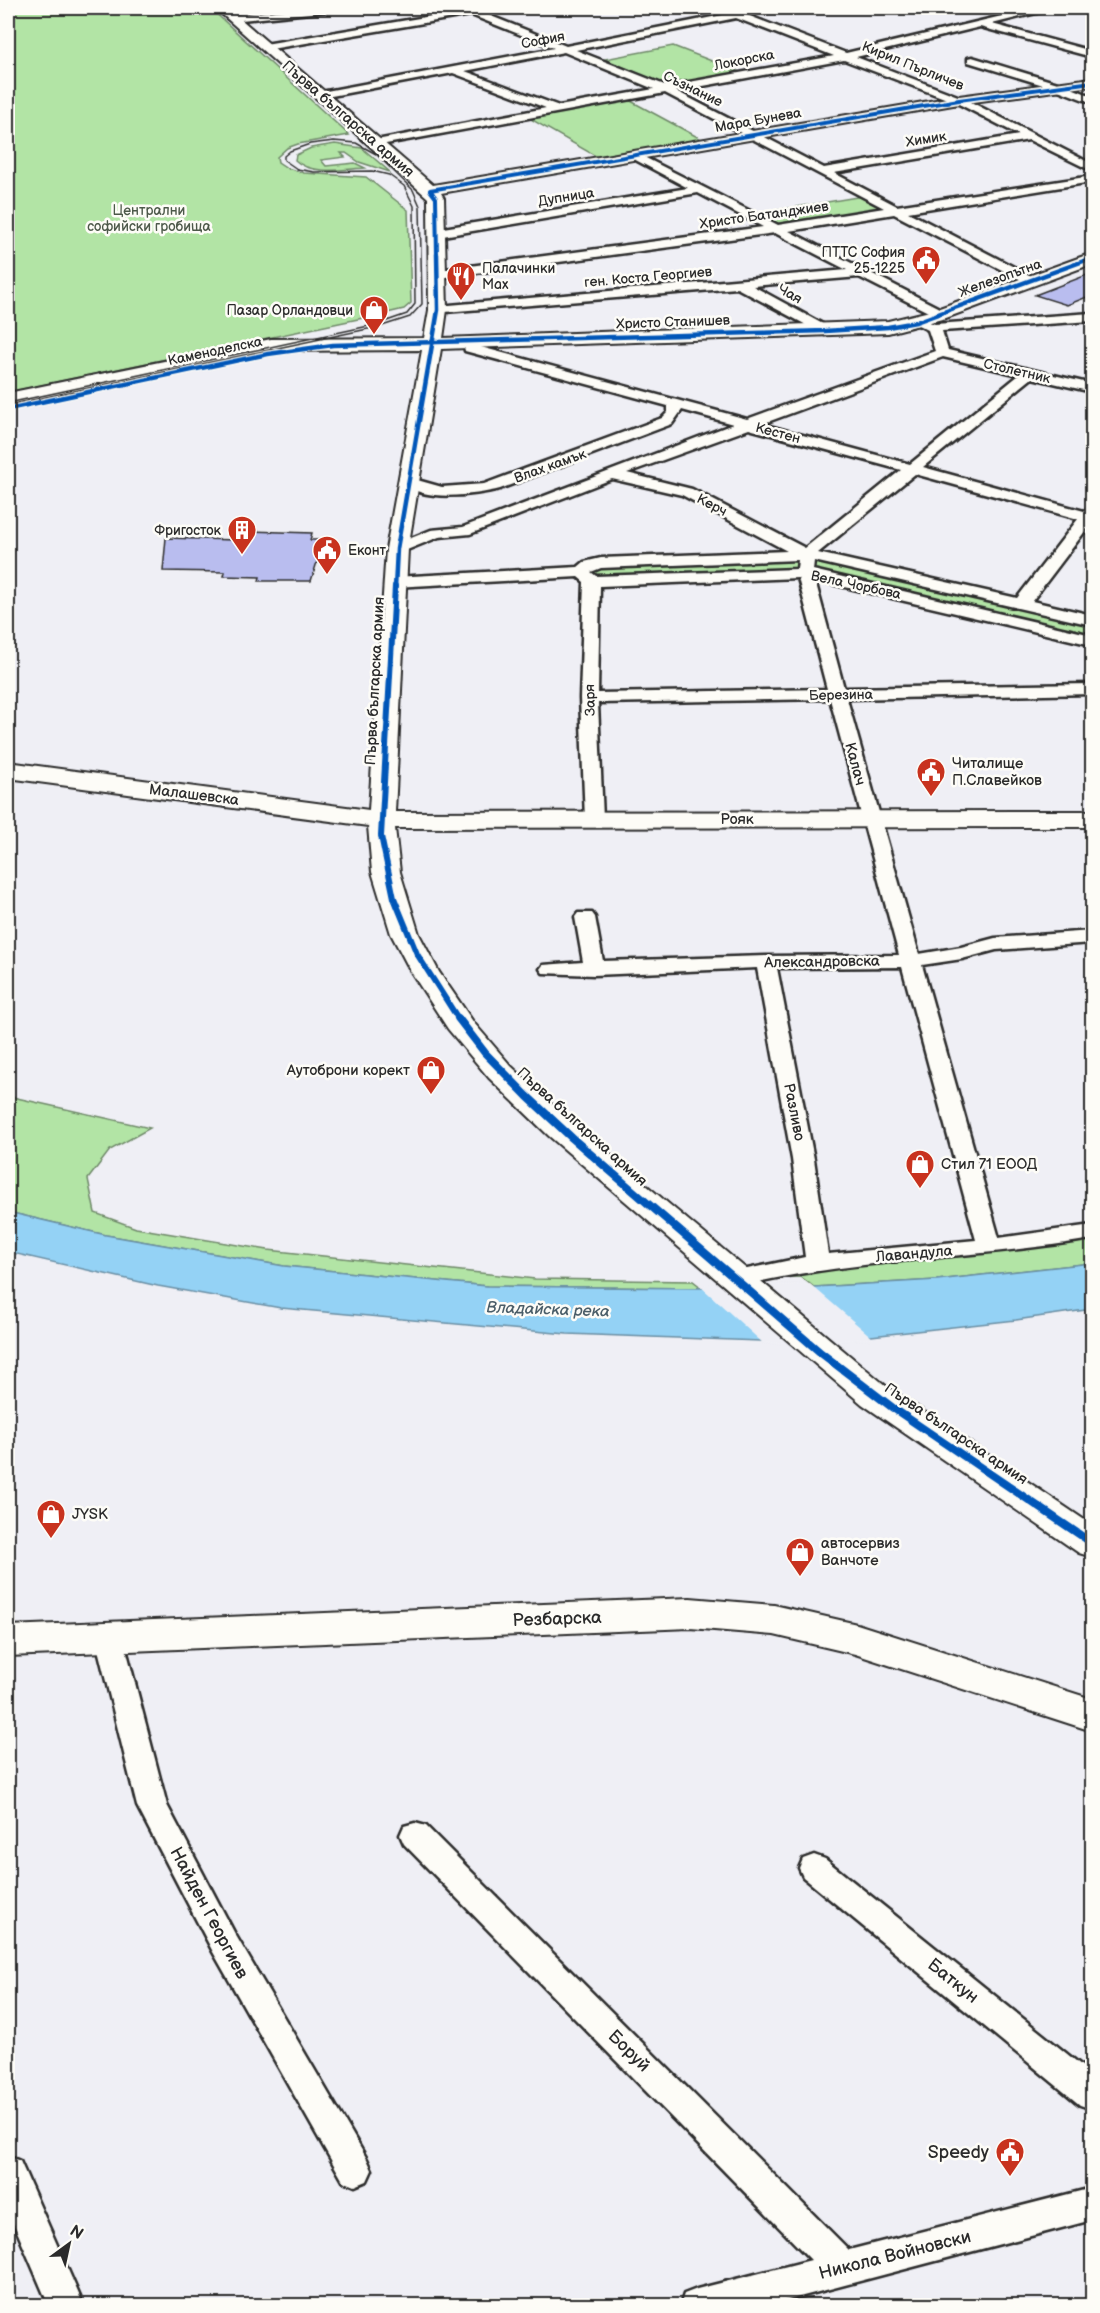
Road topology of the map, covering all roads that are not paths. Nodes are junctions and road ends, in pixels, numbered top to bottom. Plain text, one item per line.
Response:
1 (221, 8) edge
2 (330, 8) edge
3 (716, 8) edge
4 (770, 8) edge
5 (1043, 8) edge
6 (489, 9) edge
7 (467, 10) edge
8 (738, 15) junction
9 (232, 18) junction
10 (980, 24) junction
11 (266, 47) junction
12 (566, 49) junction
13 (1092, 54) edge
14 (848, 56) junction
15 (972, 60) dead end
16 (455, 70) junction
17 (1092, 82) edge
18 (1057, 86) junction
19 (668, 90) junction
20 (321, 95) junction
21 (959, 100) junction
22 (1092, 100) edge
23 (558, 110) junction
24 (757, 135) junction
25 (1033, 136) junction
26 (375, 143) junction
27 (634, 155) junction
28 (1092, 168) edge
29 (824, 171) junction
30 (1092, 179) edge
31 (700, 189) junction
32 (430, 190) junction
33 (897, 210) junction
34 (776, 229) junction
35 (437, 233) junction
36 (1092, 258) edge
37 (861, 273) junction
38 (439, 274) junction
39 (1031, 281) junction
40 (740, 284) junction
41 (438, 310) junction
42 (1092, 317) edge
43 (937, 321) junction
44 (916, 322) joint
45 (825, 331) junction
46 (470, 342) junction
47 (431, 344) junction
48 (333, 345) junction
49 (942, 353) junction
50 (1029, 374) junction
51 (1091, 388) edge
52 (8, 399) edge
53 (675, 405) junction
54 (8, 409) edge
55 (748, 425) junction
56 (912, 468) junction
57 (611, 474) junction
58 (410, 482) junction
59 (1091, 515) edge
60 (400, 524) junction
61 (435, 533) junction
62 (397, 549) junction
63 (806, 555) junction
64 (805, 573) junction
65 (587, 577) junction
66 (394, 582) junction
67 (934, 583) junction
68 (918, 598) junction
69 (1022, 603) junction
70 (1092, 620) edge
71 (1092, 640) edge
72 (1092, 689) edge
73 (837, 695) junction
74 (590, 698) junction
75 (8, 770) edge
76 (594, 819) junction
77 (870, 819) junction
78 (1092, 819) edge
79 (381, 820) junction
80 (585, 917) dead end
81 (1092, 937) edge
82 (912, 961) junction
83 (766, 962) junction
84 (550, 969) dead end
85 (594, 969) junction
86 (1092, 1233) edge
87 (990, 1247) junction
88 (816, 1262) junction
89 (736, 1279) junction
90 (1092, 1543) edge
91 (109, 1636) junction
92 (8, 1641) edge
93 (1092, 1716) edge
94 (415, 1835) dead end
95 (814, 1868) dead end
96 (1092, 2094) edge
97 (355, 2170) dead end
98 (8, 2172) edge
99 (1092, 2204) edge
100 (843, 2268) junction
101 (67, 2306) edge
102 (697, 2306) edge

1 - 9 street, Първа българска армия
2 - 9 street
3 - 8 street, Кирил Пърличев
4 - 8 street, София
5 - 10 street, Локорска
6 - 7 street
7 - 11 street
7 - 12 street, Съзнание
8 - 12 street, София
8 - 14 street, Кирил Пърличев
9 - 11 street, Първа българска армия
10 - 13 street
10 - 14 street, Локорска
11 - 20 street, Първа българска армия
12 - 16 street, София
12 - 19 street, Съзнание
14 - 19 street, Локорска
14 - 21 street, Кирил Пърличев
15 - 18 street
16 - 20 street, София
16 - 23 street
17 - 18 street, Мара Бунева
18 - 21 street, Мара Бунева
18 - 22 street
19 - 23 street, Локорска
19 - 24 street, Съзнание
20 - 26 street, Първа българска армия
21 - 24 street, Мара Бунева
21 - 25 street, Кирил Пърличев
23 - 26 street, Локорска
24 - 27 street, Мара Бунева
24 - 29 street, Съзнание
25 - 28 street, Кирил Пърличев
25 - 29 street, Химик
26 - 32 street, Първа българска армия
27 - 31 street
27 - 32 street, Мара Бунева
29 - 33 street, Съзнание
30 - 33 street, Христо Батанджиев
31 - 34 street
31 - 35 street, Дупница
32 - 35 street, Първа българска армия
33 - 34 street, Христо Батанджиев
33 - 39 street, Съзнание
34 - 37 street
34 - 38 street, Христо Батанджиев
35 - 38 street, Първа българска армия
36 - 39 street, Железопътна
37 - 40 street, ген. Коста Георгиев
37 - 43 street
38 - 41 street, Първа българска армия
39 - 43 street, Железопътна
40 - 41 street, ген. Коста Георгиев
40 - 45 street, Чая
41 - 47 street, Първа българска армия
42 - 43 street
43 - 44 street, Железопътна
43 - 49 street
44 - 45 street, Христо Станишев
45 - 46 street, Христо Станишев
46 - 47 street, Христо Станишев
46 - 53 street, Кестен
47 - 48 street, Каменоделска
47 - 58 street, Първа българска армия
48 - 52 street, Каменоделска
48 - 54 street, Каменоделска
49 - 50 street, Столетник
49 - 55 street
50 - 51 street, Столетник
50 - 56 street
53 - 55 street, Кестен
53 - 58 street, Влах камък
55 - 56 street, Кестен
55 - 57 street
56 - 59 street, Кестен
56 - 63 street
57 - 61 street, Влах камък
57 - 63 street, Керч
58 - 60 street, Първа българска армия
59 - 69 street
60 - 61 street
60 - 62 street, Първа българска армия
61 - 62 street, Влах камък
62 - 66 street, Първа българска армия
63 - 64 street, Калач
63 - 65 street, Вела Чорбова
63 - 67 street, Вела Чорбова
64 - 65 street, Вела Чорбова
64 - 68 street, Вела Чорбова
64 - 73 street, Калач
65 - 66 street, Вела Чорбова
65 - 74 street, Заря
66 - 79 street, Първа българска армия
67 - 68 street
67 - 69 street, Вела Чорбова
68 - 71 street, Вела Чорбова
69 - 70 street, Вела Чорбова
72 - 73 street, Березина
73 - 74 street, Березина
73 - 77 street, Калач
74 - 76 street, Заря
75 - 79 street, Малашевска
76 - 77 street, Рояк
76 - 79 street, Рояк
77 - 78 street, Рояк
77 - 82 street, Калач
79 - 89 street, Първа българска армия
80 - 85 street
81 - 82 street, Александровска
82 - 83 street, Александровска
82 - 87 street, Калач
83 - 85 street, Александровска
83 - 88 street, Разливо
84 - 85 street, Александровска
86 - 87 street, Лавандула
87 - 88 street, Лавандула
88 - 89 street, Лавандула
89 - 90 street, Първа българска армия
91 - 92 street, Резбарска
91 - 93 street, Резбарска
91 - 97 street, Найден Георгиев
94 - 100 street, Боруй
95 - 96 street, Баткун
98 - 101 street
99 - 100 street, Никола Войновски
100 - 102 street, Никола Войновски

